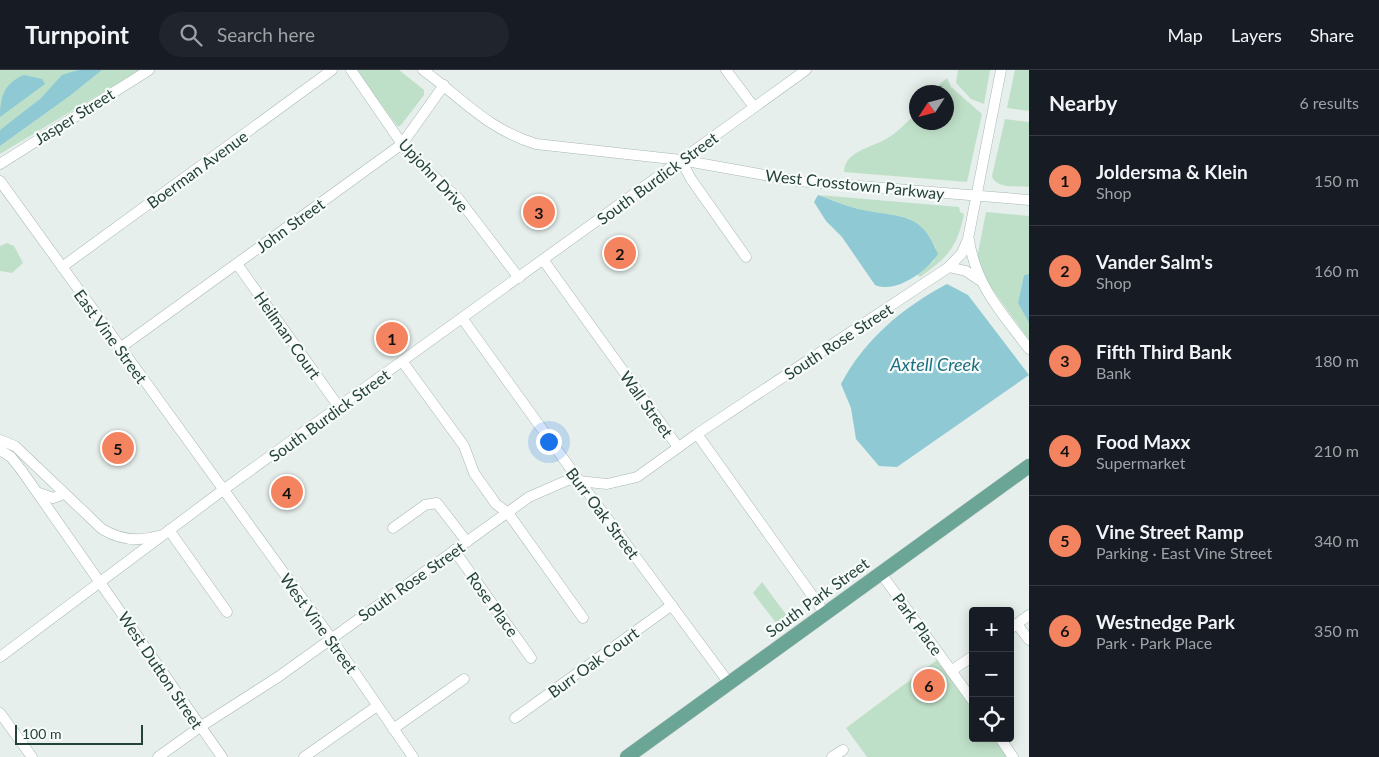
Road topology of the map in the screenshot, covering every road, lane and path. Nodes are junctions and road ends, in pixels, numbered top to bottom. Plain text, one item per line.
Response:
1 (149, 70) edge
2 (332, 70) edge
3 (351, 70) edge
4 (423, 70) edge
5 (726, 70) edge
6 (806, 70) edge
7 (1001, 70) edge
8 (444, 85) junction
9 (754, 107) junction
10 (402, 144) junction
11 (681, 160) junction
12 (0, 164) edge
13 (0, 181) edge
14 (976, 196) junction
15 (1029, 200) edge
16 (968, 239) junction
17 (746, 257) dead end
18 (544, 261) junction
19 (237, 264) junction
20 (62, 267) junction
21 (949, 267) junction
22 (519, 278) junction
23 (981, 282) junction
24 (462, 318) junction
25 (120, 348) junction
26 (1029, 349) edge
27 (402, 362) junction
28 (339, 407) junction
29 (697, 434) junction
30 (0, 440) edge
31 (678, 448) junction
32 (0, 450) edge
33 (1029, 466) edge
34 (578, 479) junction
35 (34, 489) junction
36 (223, 490) junction
37 (64, 494) junction
38 (508, 513) junction
39 (393, 528) dead end
40 (166, 532) junction
41 (467, 542) junction
42 (454, 550) junction
43 (880, 572) junction
44 (101, 582) junction
45 (672, 605) junction
46 (227, 612) dead end
47 (824, 612) junction
48 (1029, 615) edge
49 (583, 618) dead end
50 (1014, 626) edge
51 (331, 638) junction
52 (1029, 640) edge
53 (0, 657) edge
54 (531, 658) dead end
55 (969, 659) edge
56 (951, 671) junction
57 (464, 679) dead end
58 (729, 683) junction
59 (970, 697) edge
60 (377, 706) junction
61 (0, 713) edge
62 (515, 718) dead end
63 (200, 727) junction
64 (393, 729) junction
65 (1003, 742) edge
66 (843, 750) dead end
67 (32, 757) edge
68 (158, 757) edge
69 (222, 757) edge
70 (304, 757) edge
71 (413, 757) edge
72 (627, 757) edge
73 (832, 757) edge
74 (1013, 757) edge

1 - 12 street, Jasper Street
2 - 20 street, Boerman Avenue
3 - 10 street, Upjohn Drive
4 - 8 street, West Crosstown Parkway
5 - 9 street
6 - 9 street, South Burdick Street
7 - 14 street
8 - 10 street, John Street
8 - 11 street, West Crosstown Parkway
9 - 11 street, South Burdick Street
10 - 19 street, John Street
10 - 22 street, Upjohn Drive
11 - 14 street, West Crosstown Parkway
11 - 17 street
11 - 18 street, South Burdick Street
13 - 20 street, East Vine Street
14 - 15 street, West Crosstown Parkway
14 - 16 street
16 - 21 street, South Rose Street
16 - 23 street
18 - 22 street, South Burdick Street
18 - 31 street, Wall Street
19 - 25 street, John Street
19 - 28 street, Heilman Court
20 - 25 street, East Vine Street
21 - 23 street
21 - 29 street, South Rose Street
22 - 24 street, South Burdick Street
23 - 26 street
24 - 27 street, South Burdick Street
24 - 34 street, Burr Oak Street
25 - 36 street, East Vine Street
27 - 28 street, South Burdick Street
27 - 38 street
28 - 36 street, South Burdick Street
29 - 31 street, Wall Street
29 - 47 street, Wall Street
30 - 37 street
31 - 34 street, South Rose Street
32 - 35 street, West Dutton Street
33 - 43 main road, South Park Street
34 - 38 street, South Rose Street
34 - 45 street, Burr Oak Street
35 - 37 street
35 - 44 street, West Dutton Street
36 - 40 street, South Burdick Street
36 - 51 street, West Vine Street
37 - 40 street
38 - 41 street, South Rose Street
38 - 49 street
39 - 41 street
40 - 44 street, South Burdick Street
40 - 46 street
41 - 42 street, South Rose Street
42 - 51 street, South Rose Street
42 - 54 street, Rose Place
43 - 47 main road, South Park Street
43 - 56 street, Park Place
44 - 53 street, South Burdick Street
44 - 63 street, West Dutton Street
45 - 58 street, Burr Oak Street
45 - 62 street, Burr Oak Court
47 - 58 main road, South Park Street
48 - 50 street
50 - 52 street
51 - 60 street, West Vine Street
51 - 63 street, South Rose Street
55 - 56 street
56 - 59 street, Park Place
57 - 64 street
58 - 72 main road, South Park Street
60 - 64 street, West Vine Street
60 - 70 street
61 - 67 street
63 - 68 street, South Rose Street
63 - 69 street, West Dutton Street
64 - 71 street, West Vine Street
65 - 74 street
66 - 73 street

